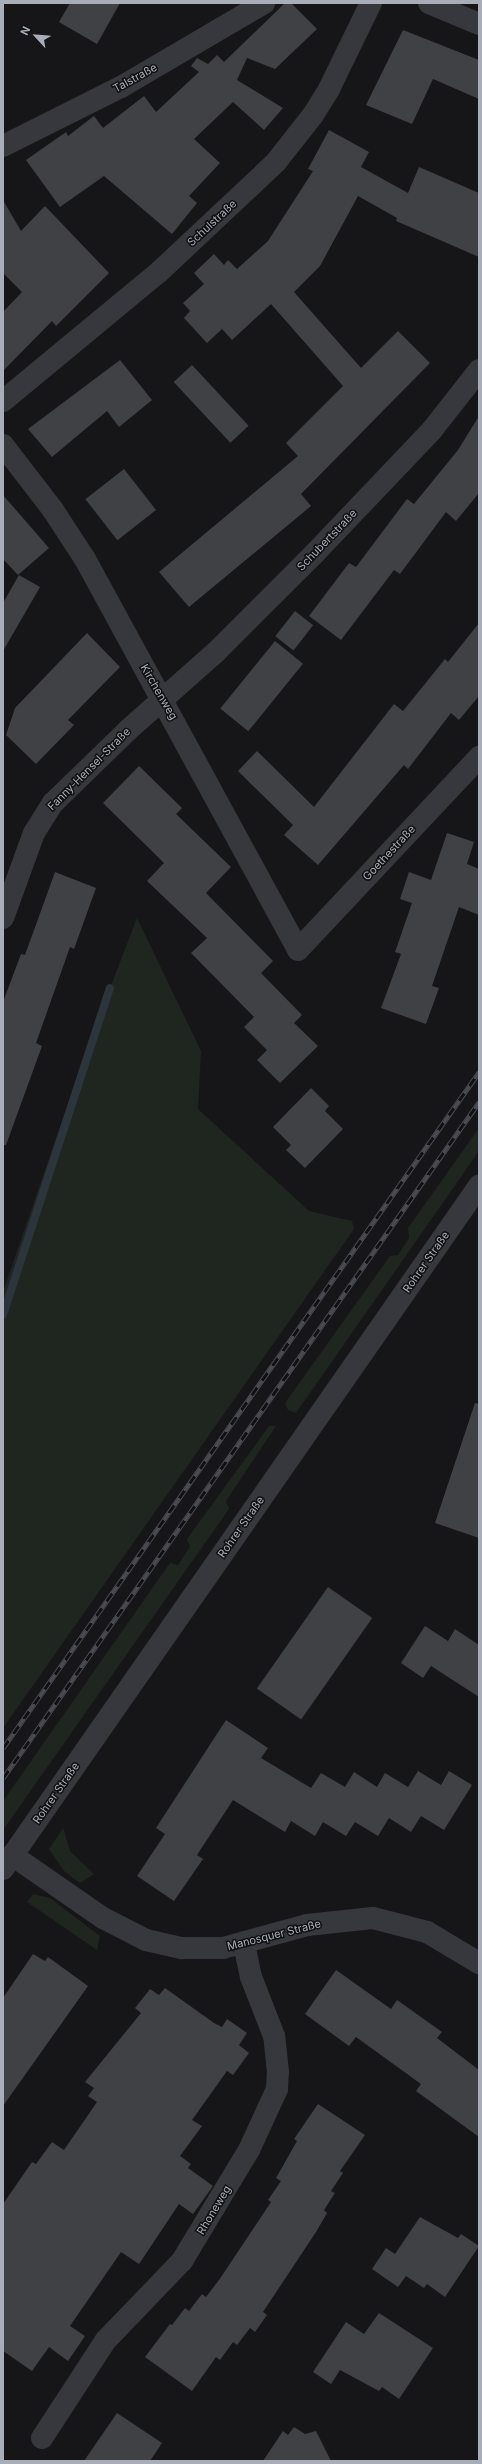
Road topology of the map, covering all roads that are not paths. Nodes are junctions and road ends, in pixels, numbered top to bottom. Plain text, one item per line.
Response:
1 (264, 3) edge
2 (371, 3) edge
3 (429, 3) edge
4 (479, 24) edge
5 (3, 146) edge
6 (479, 370) edge
7 (3, 401) edge
8 (3, 445) edge
9 (163, 698) junction
10 (479, 757) edge
11 (3, 918) edge
12 (298, 950) joint
13 (479, 1186) edge
14 (8, 1862) edge
15 (244, 1944) junction
16 (479, 1963) edge
17 (42, 2438) dead end

1 - 5 street, Talstraße
2 - 7 street, Schulstraße
3 - 4 street
6 - 9 street, Schubertstraße
8 - 9 street, Kirchenweg
9 - 11 street, Fanny-Hensel-Straße
9 - 12 street, Kirchenweg
10 - 12 street, Goethestraße
13 - 14 street, Rohrer Straße
14 - 15 street, Manosquer Straße
15 - 16 street, Manosquer Straße
15 - 17 street, Rhoneweg

